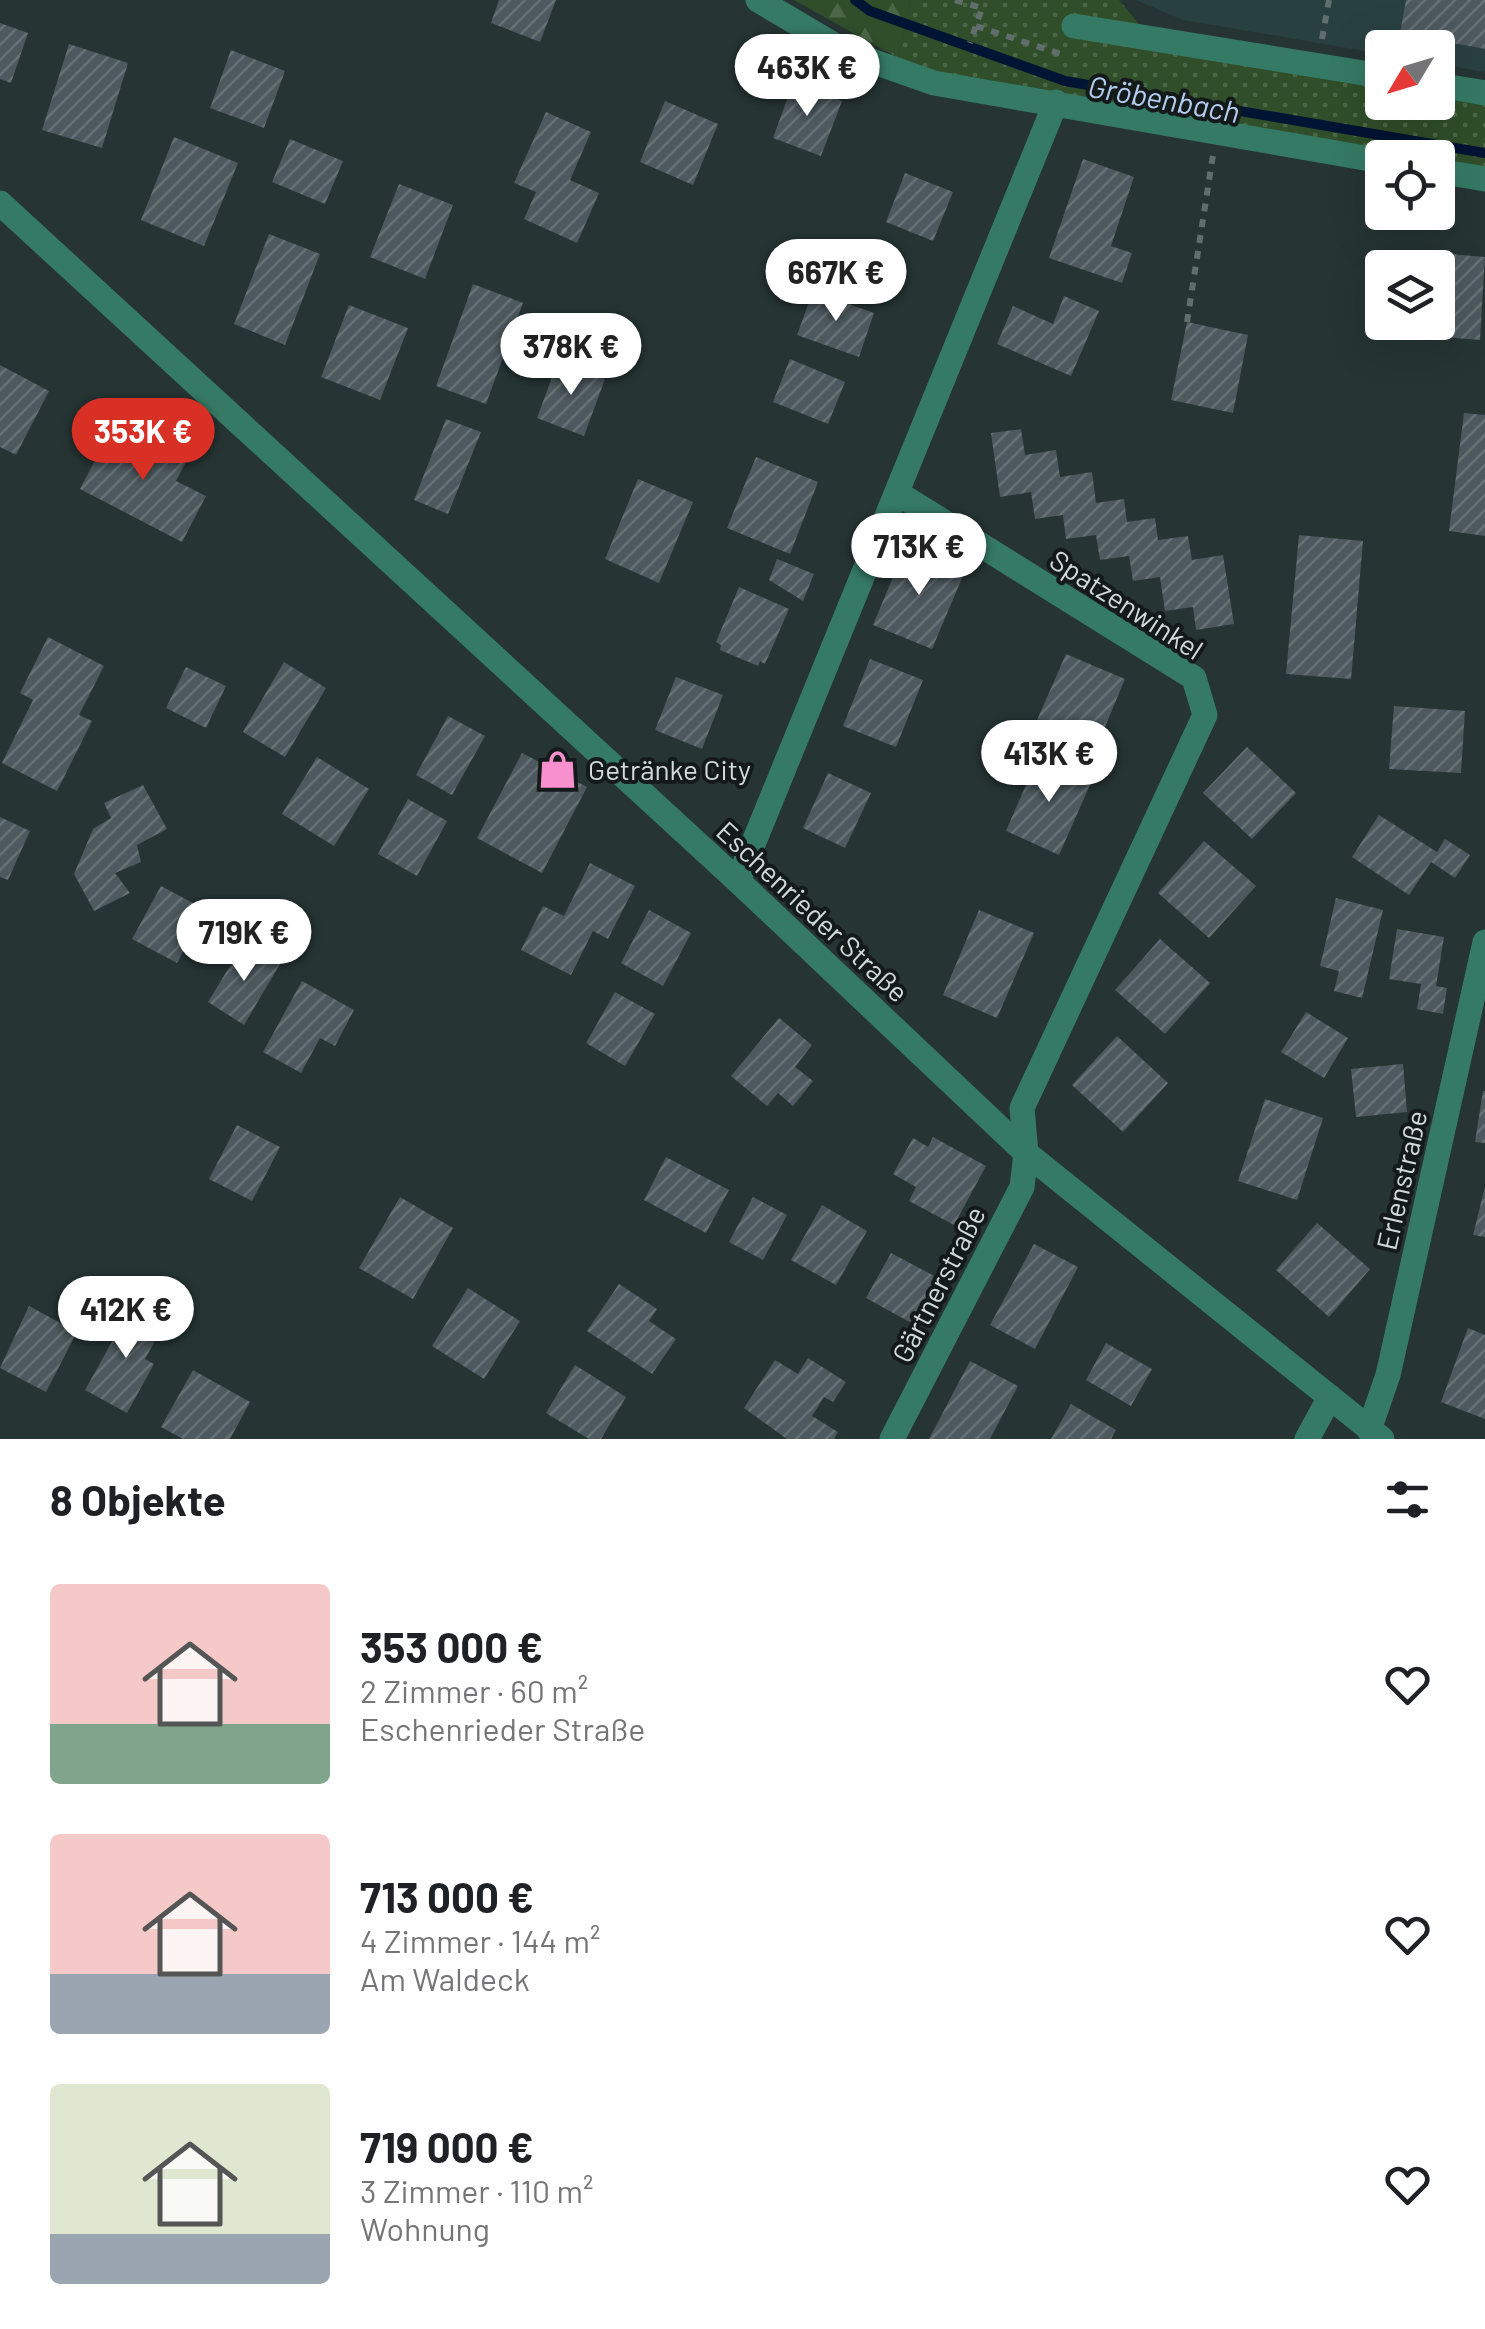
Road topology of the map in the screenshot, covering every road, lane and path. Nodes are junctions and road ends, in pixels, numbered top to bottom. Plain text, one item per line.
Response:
1 (758, 0) edge
2 (956, 0) edge
3 (1330, 0) edge
4 (794, 10) edge
5 (976, 26) junction
6 (1074, 26) dead end
7 (970, 43) dead end
8 (1320, 50) dead end
9 (1053, 53) dead end
10 (1365, 73) edge
11 (1455, 89) edge
12 (1485, 93) edge
13 (1056, 102) junction
14 (1216, 132) junction
15 (1365, 158) edge
16 (1455, 173) edge
17 (1485, 179) edge
18 (0, 203) edge
19 (1187, 322) dead end
20 (899, 494) junction
21 (738, 882) junction
22 (1485, 942) edge
23 (1026, 1152) junction
24 (1330, 1397) junction
25 (1376, 1435) edge
26 (892, 1439) edge
27 (1307, 1439) edge

1 - 4 street
2 - 5 path
3 - 8 path
4 - 13 street
5 - 7 path
5 - 9 path
6 - 10 street
11 - 12 street
13 - 14 street
13 - 20 street
14 - 15 street
14 - 19 path
16 - 17 street
18 - 21 street, Eschenrieder Straße
20 - 21 street
20 - 23 street, Spatzenwinkel
21 - 23 street, Eschenrieder Straße
22 - 25 street, Erlenstraße
23 - 24 street, Eschenrieder Straße
23 - 26 street, Gärtnerstraße
24 - 25 street, Eschenrieder Straße
24 - 27 street

